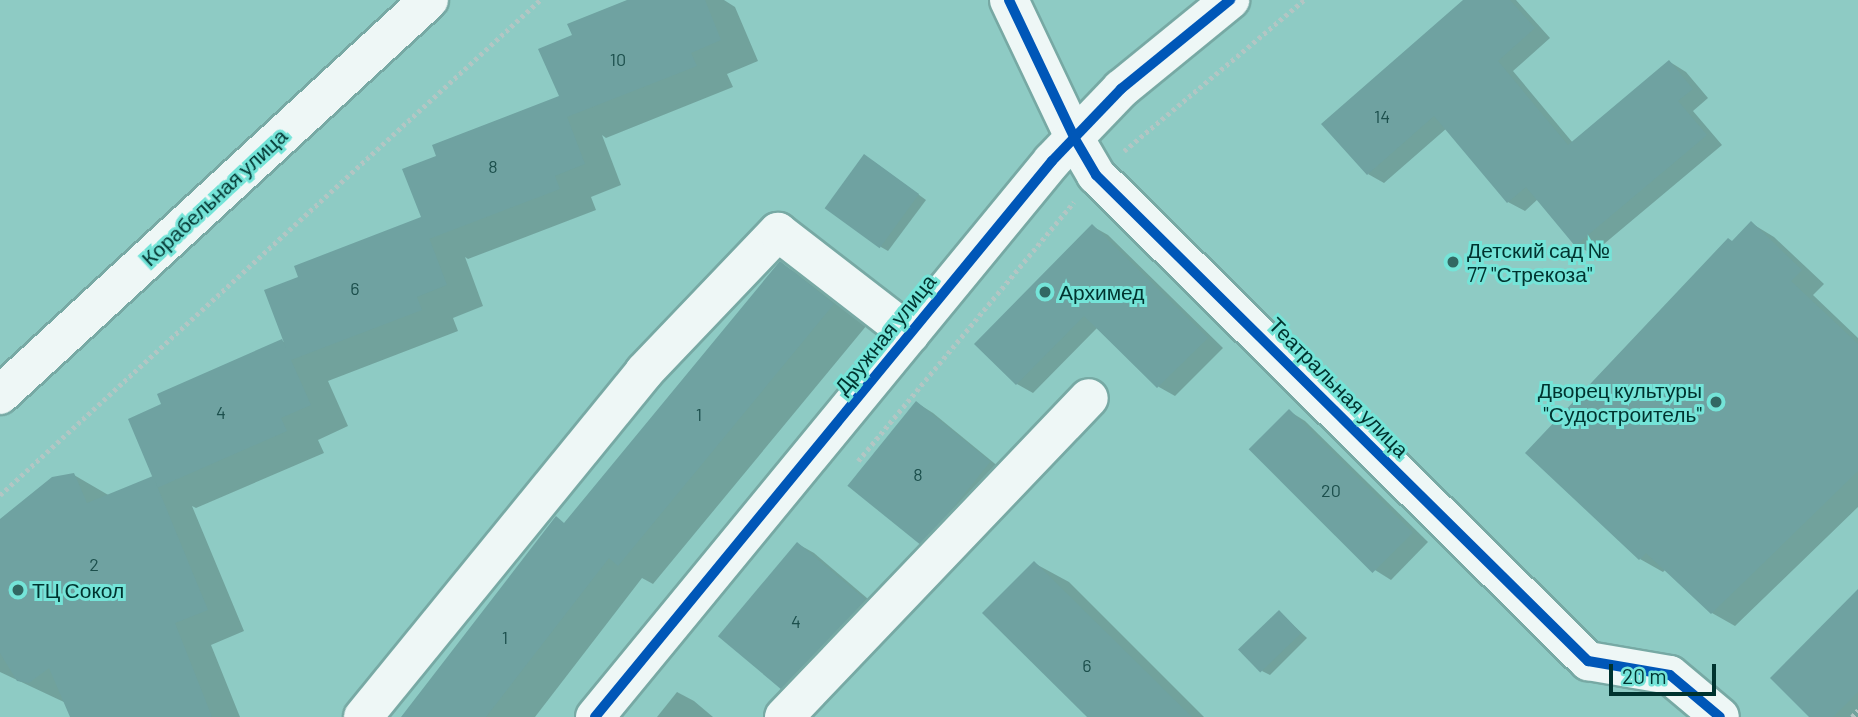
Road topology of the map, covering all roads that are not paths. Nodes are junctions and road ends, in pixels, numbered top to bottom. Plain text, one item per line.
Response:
1 (429, 0) edge
2 (1009, 0) edge
3 (1230, 0) edge
4 (1075, 139) junction
5 (910, 334) junction
6 (0, 395) edge
7 (1089, 398) dead end
8 (363, 717) edge
9 (595, 717) edge
10 (784, 717) edge
11 (1720, 717) edge

1 - 6 street, Корабельная улица
2 - 4 street, Театральная улица
3 - 4 street, Дружная улица
4 - 5 street, Дружная улица
4 - 11 street, Театральная улица
5 - 8 street
5 - 9 street, Дружная улица
7 - 10 street

